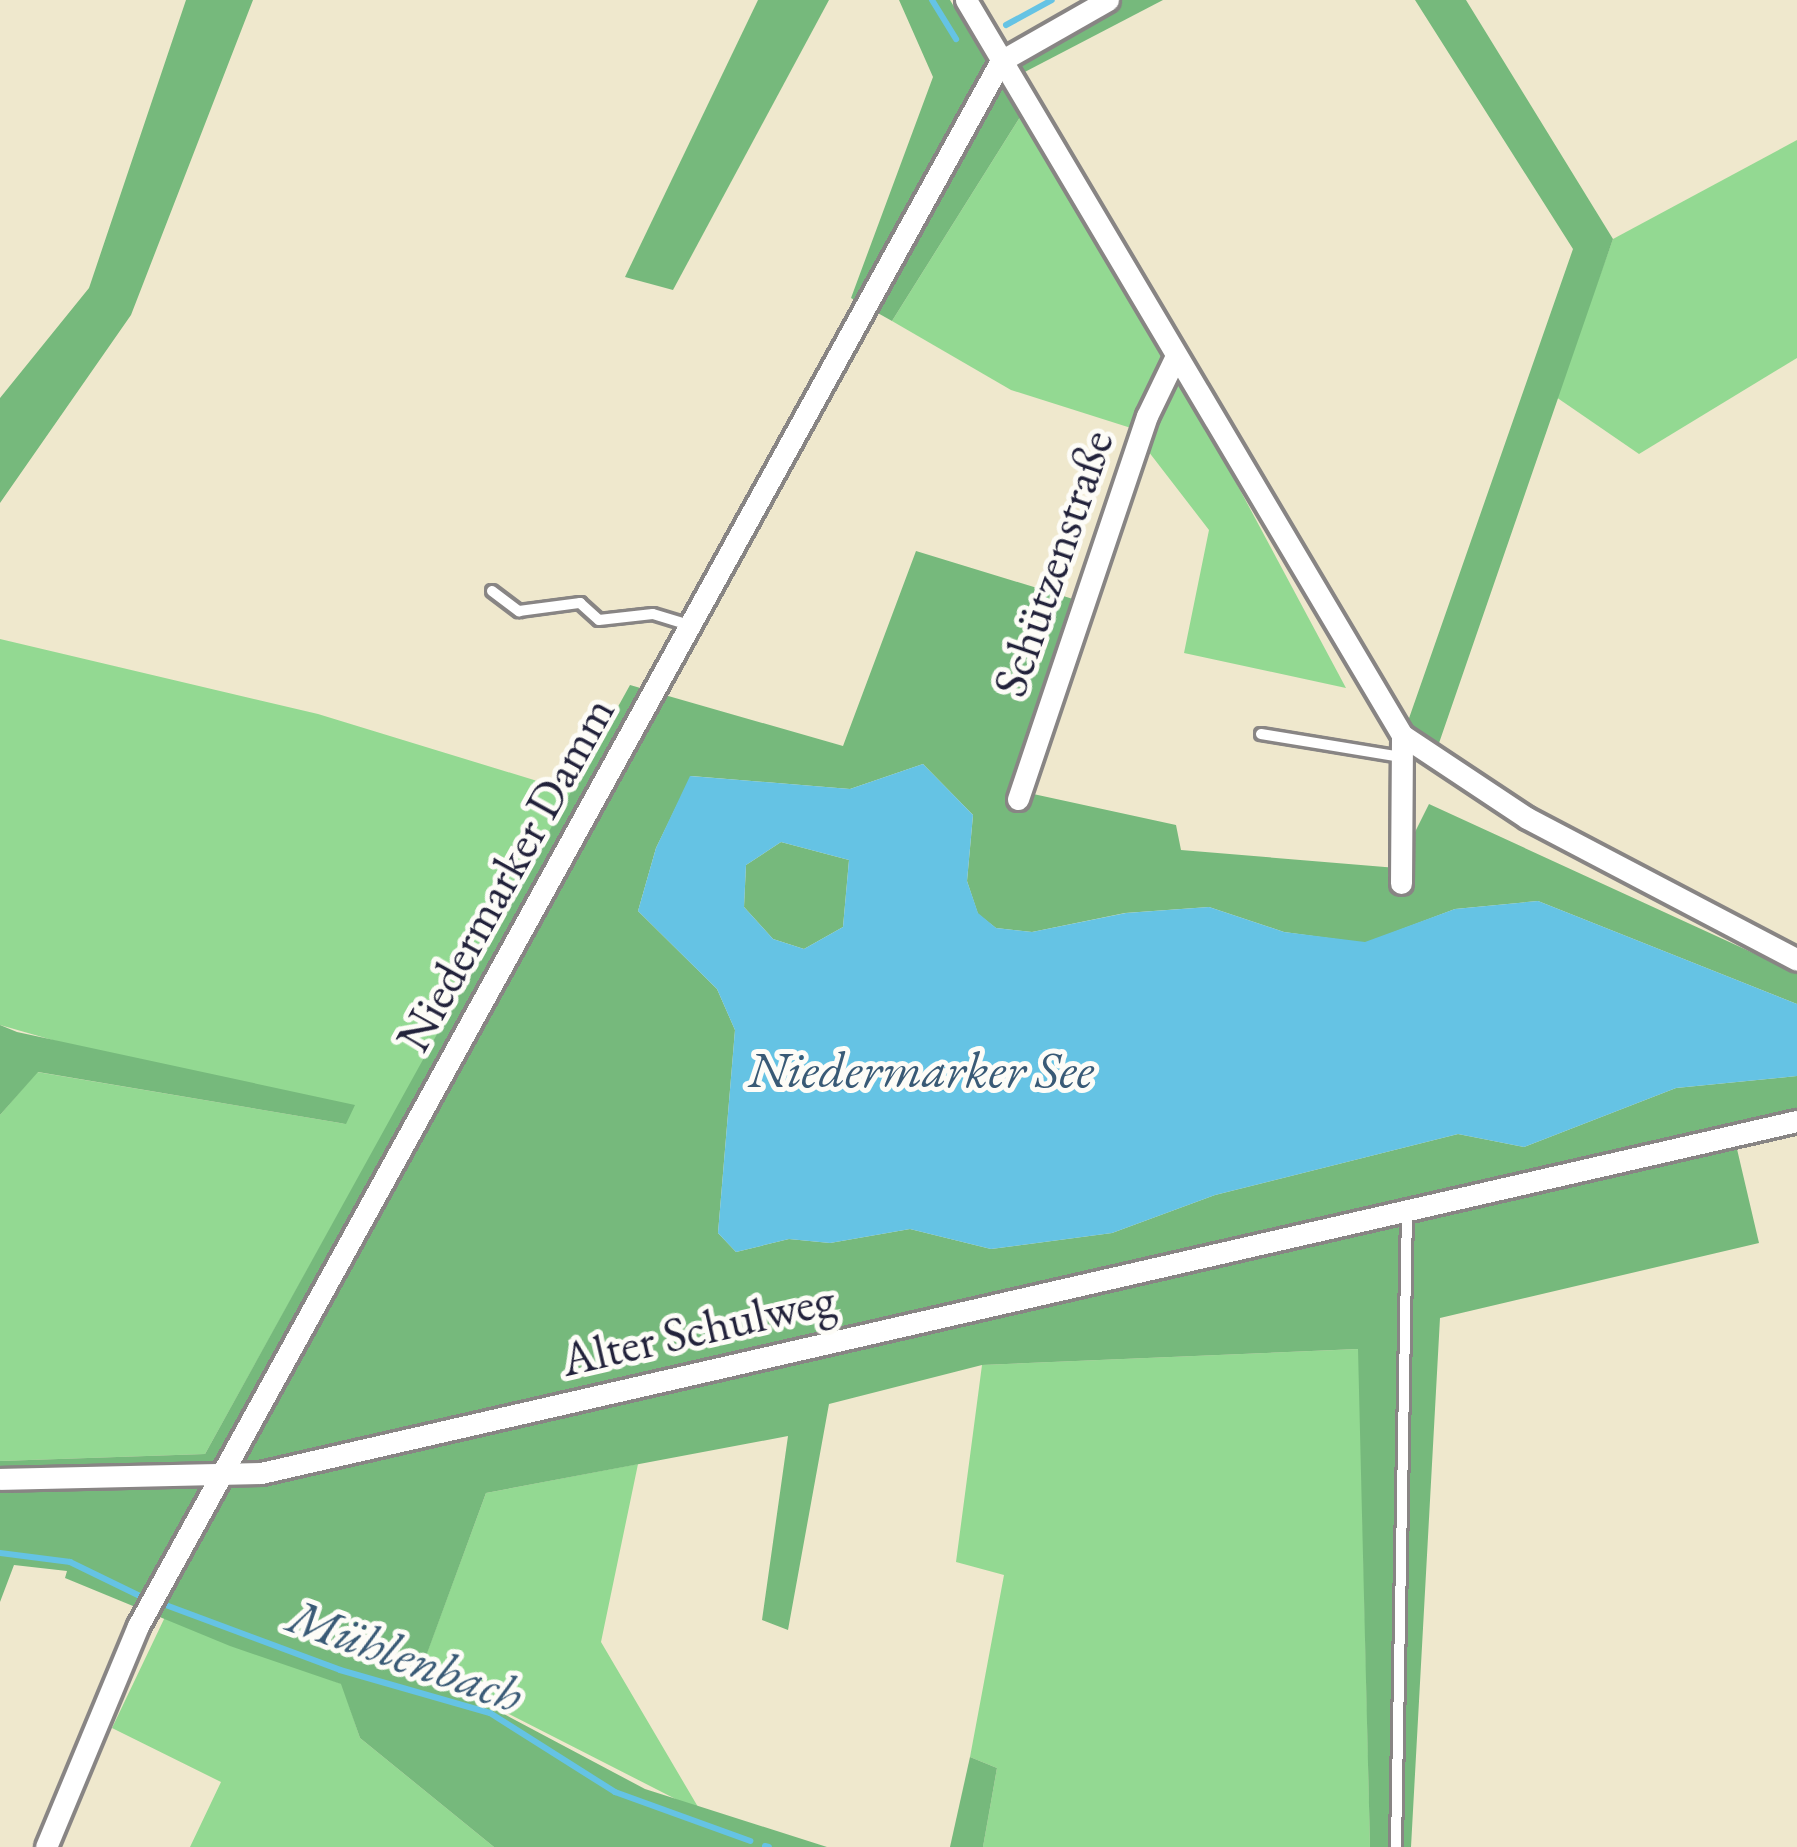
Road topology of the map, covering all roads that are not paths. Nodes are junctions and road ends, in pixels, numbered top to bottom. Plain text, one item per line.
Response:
1 (966, 0) edge
2 (1108, 0) edge
3 (1001, 61) junction
4 (1176, 356) junction
5 (492, 591) dead end
6 (690, 625) junction
7 (1261, 734) dead end
8 (1401, 746) junction
9 (1018, 799) dead end
10 (1400, 883) dead end
11 (1797, 960) edge
12 (1797, 1121) edge
13 (1407, 1209) junction
14 (221, 1476) junction
15 (0, 1479) edge
16 (46, 1847) edge
17 (1396, 1847) edge

1 - 3 street
2 - 3 street
3 - 4 street
3 - 6 street, Niedermarker Damm
4 - 8 street
4 - 9 street, Schützenstraße
5 - 6 lane
6 - 14 street, Niedermarker Damm
7 - 8 lane
8 - 10 street
8 - 11 street
12 - 13 street, Alter Schulweg
13 - 14 street, Alter Schulweg
13 - 17 lane
14 - 15 street, Alter Schulweg
14 - 16 street, Niedermarker Damm

